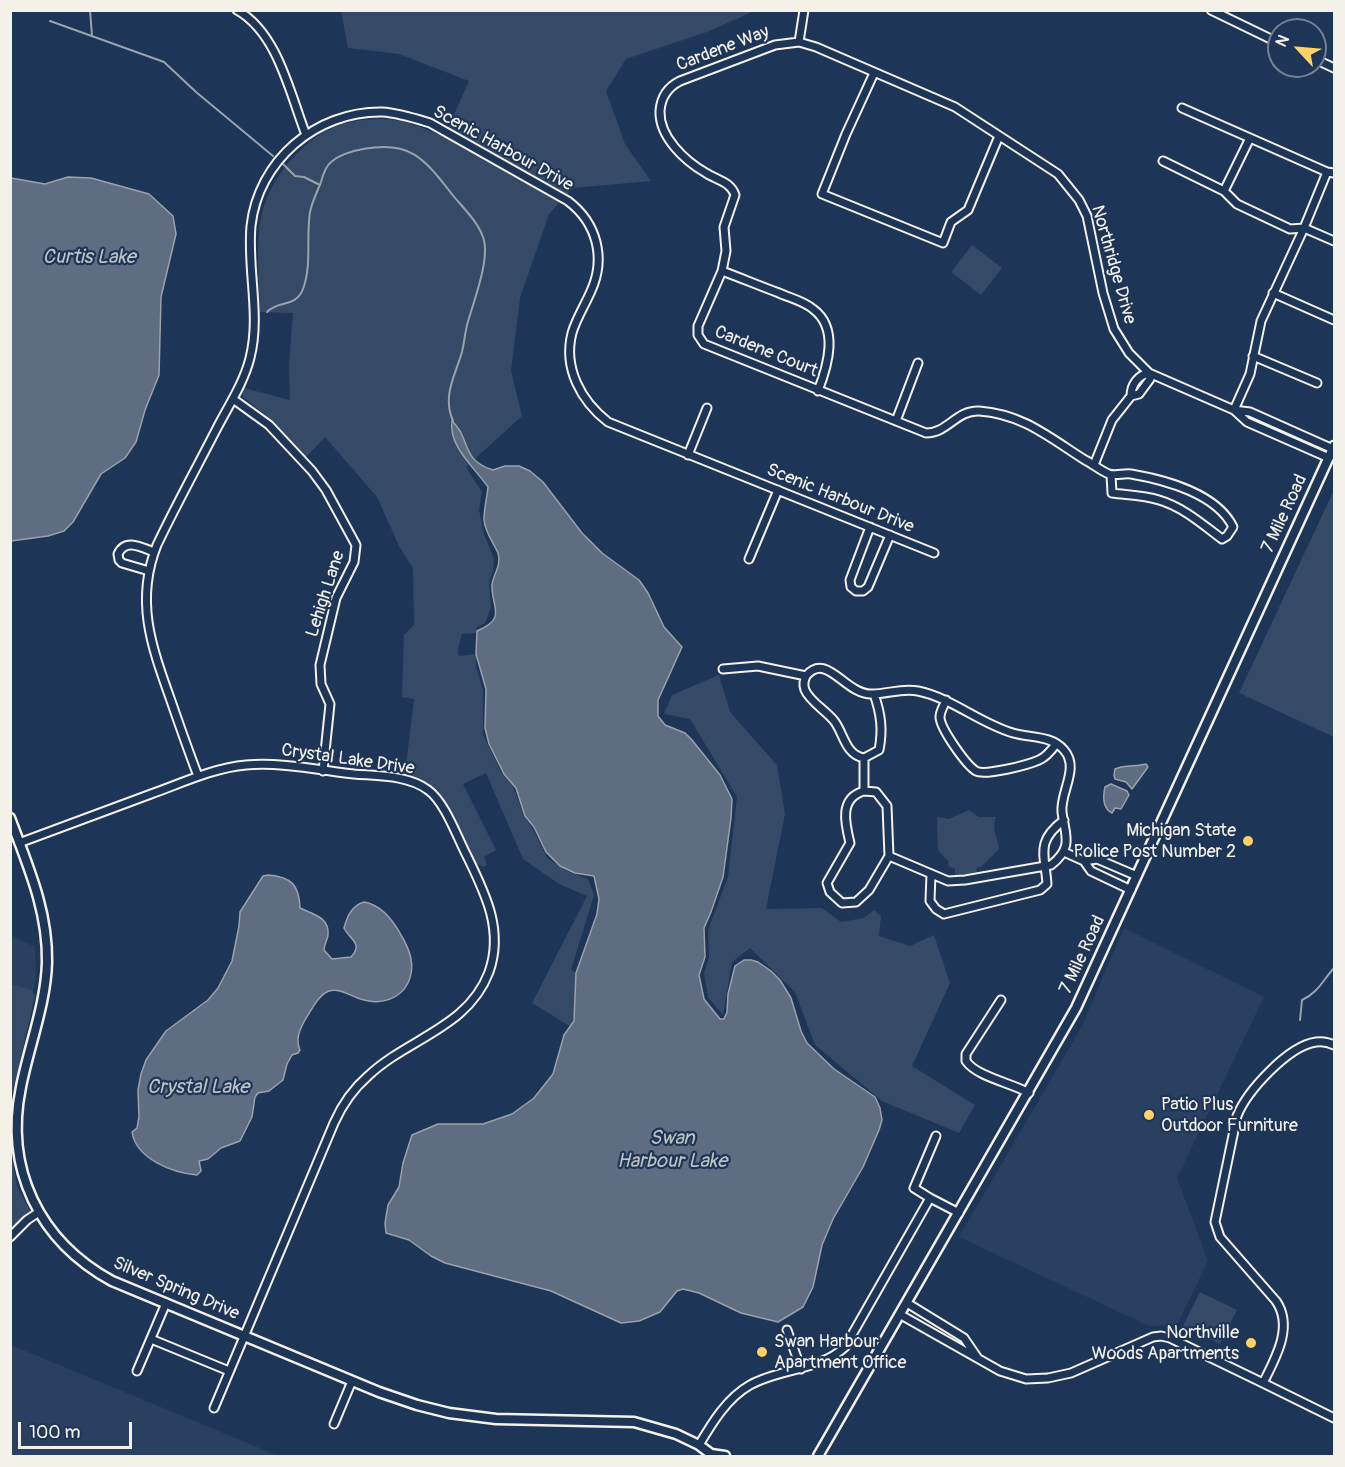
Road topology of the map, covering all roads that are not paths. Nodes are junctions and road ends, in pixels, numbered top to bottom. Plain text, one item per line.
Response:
1 (237, 10) edge
2 (804, 10) edge
3 (1214, 11) edge
4 (1267, 36) edge
5 (799, 42) junction
6 (874, 73) junction
7 (1182, 108) dead end
8 (306, 135) junction
9 (999, 136) junction
10 (1250, 138) junction
11 (1163, 161) dead end
12 (1331, 172) edge
13 (1224, 191) junction
14 (1304, 228) junction
15 (1335, 241) edge
16 (722, 271) junction
17 (1273, 293) junction
18 (1335, 320) edge
19 (1253, 356) junction
20 (918, 363) dead end
21 (1149, 373) junction
22 (1317, 383) dead end
23 (818, 391) junction
24 (233, 399) junction
25 (707, 408) dead end
26 (1234, 410) junction
27 (896, 421) junction
28 (1332, 451) edge
29 (688, 455) junction
30 (1094, 465) junction
31 (1111, 475) junction
32 (778, 490) junction
33 (870, 527) junction
34 (890, 535) junction
35 (154, 552) junction
36 (934, 553) dead end
37 (749, 559) dead end
38 (149, 571) junction
39 (723, 669) dead end
40 (806, 676) junction
41 (874, 694) junction
42 (946, 700) junction
43 (1056, 744) junction
44 (864, 758) junction
45 (323, 771) junction
46 (198, 776) junction
47 (864, 791) junction
48 (10, 818) edge
49 (1064, 820) junction
50 (20, 843) junction
51 (1064, 852) junction
52 (889, 856) junction
53 (1084, 861) junction
54 (1044, 867) junction
55 (931, 874) junction
56 (1137, 876) junction
57 (1131, 890) junction
58 (1001, 1000) dead end
59 (1335, 1045) edge
60 (1029, 1093) junction
61 (936, 1136) dead end
62 (14, 1152) edge
63 (930, 1198) junction
64 (39, 1212) junction
65 (959, 1213) junction
66 (10, 1237) edge
67 (166, 1303) junction
68 (907, 1304) junction
69 (901, 1315) junction
70 (787, 1330) dead end
71 (244, 1336) junction
72 (151, 1339) junction
73 (977, 1357) junction
74 (801, 1369) junction
75 (137, 1371) dead end
76 (229, 1371) junction
77 (352, 1381) junction
78 (1263, 1383) junction
79 (214, 1408) dead end
80 (1335, 1418) edge
81 (334, 1424) dead end
82 (699, 1445) junction
83 (712, 1455) edge
84 (725, 1456) edge
85 (818, 1456) edge

1 - 8 street
2 - 5 street, Cardene Way
3 - 4 street
5 - 6 street, Northridge Drive
5 - 16 street, Cardene Way
6 - 9 street, Northridge Drive
6 - 9 street
7 - 10 street
8 - 24 street, Scenic Harbour Drive
8 - 29 street, Scenic Harbour Drive
9 - 21 street, Northridge Drive
10 - 12 street
10 - 13 street
11 - 13 street
12 - 14 street
13 - 14 street
14 - 15 street
14 - 17 street
16 - 23 street, Cardene Court
16 - 23 street, Cardene Court
17 - 18 street
17 - 19 street
19 - 22 street
19 - 26 street
20 - 27 street
21 - 26 street, Northridge Drive
21 - 30 street
23 - 27 street
24 - 35 street, Scenic Harbour Drive
24 - 45 street, Lehigh Lane
25 - 29 street
26 - 28 street, Northridge Drive
27 - 30 street
28 - 56 street, 7 Mile Road
29 - 32 street, Scenic Harbour Drive
30 - 31 street
31 - 31 street
32 - 33 street, Scenic Harbour Drive
32 - 37 street
33 - 34 street, Scenic Harbour Drive
33 - 34 street
34 - 36 street, Scenic Harbour Drive
35 - 38 street, Scenic Harbour Drive
35 - 38 street
38 - 46 street, Scenic Harbour Drive
39 - 40 street
40 - 41 street
40 - 44 street
41 - 42 street
41 - 44 street
42 - 43 street
42 - 43 street
43 - 49 street
44 - 47 street
45 - 46 street, Crystal Lake Drive
45 - 71 street, Crystal Lake Drive
46 - 50 street, Crystal Lake Drive
47 - 52 street
47 - 52 street
48 - 50 street, Silver Spring Drive
49 - 51 street
49 - 54 street
50 - 62 street, Silver Spring Drive
51 - 53 street
51 - 54 street
52 - 55 street
53 - 56 street
53 - 57 street
54 - 55 street
54 - 55 street
56 - 57 street, 7 Mile Road
57 - 60 street, 7 Mile Road
58 - 60 street
59 - 78 street
60 - 65 street, 7 Mile Road
61 - 63 street
62 - 64 street, Silver Spring Drive
63 - 65 street
63 - 74 street
64 - 66 street
64 - 67 street, Silver Spring Drive
65 - 68 street, 7 Mile Road
67 - 71 street, Silver Spring Drive
67 - 72 street
68 - 69 street, 7 Mile Road
68 - 73 street
69 - 73 street
69 - 85 street, 7 Mile Road
70 - 74 street
71 - 76 street, Crystal Lake Drive
71 - 77 street, Silver Spring Drive
72 - 75 street
72 - 76 street
73 - 78 street
74 - 82 street
76 - 79 street, Crystal Lake Drive
77 - 81 street
77 - 82 street, Silver Spring Drive
78 - 80 street
82 - 83 street, Silver Spring Drive
83 - 84 street, Silver Spring Drive

